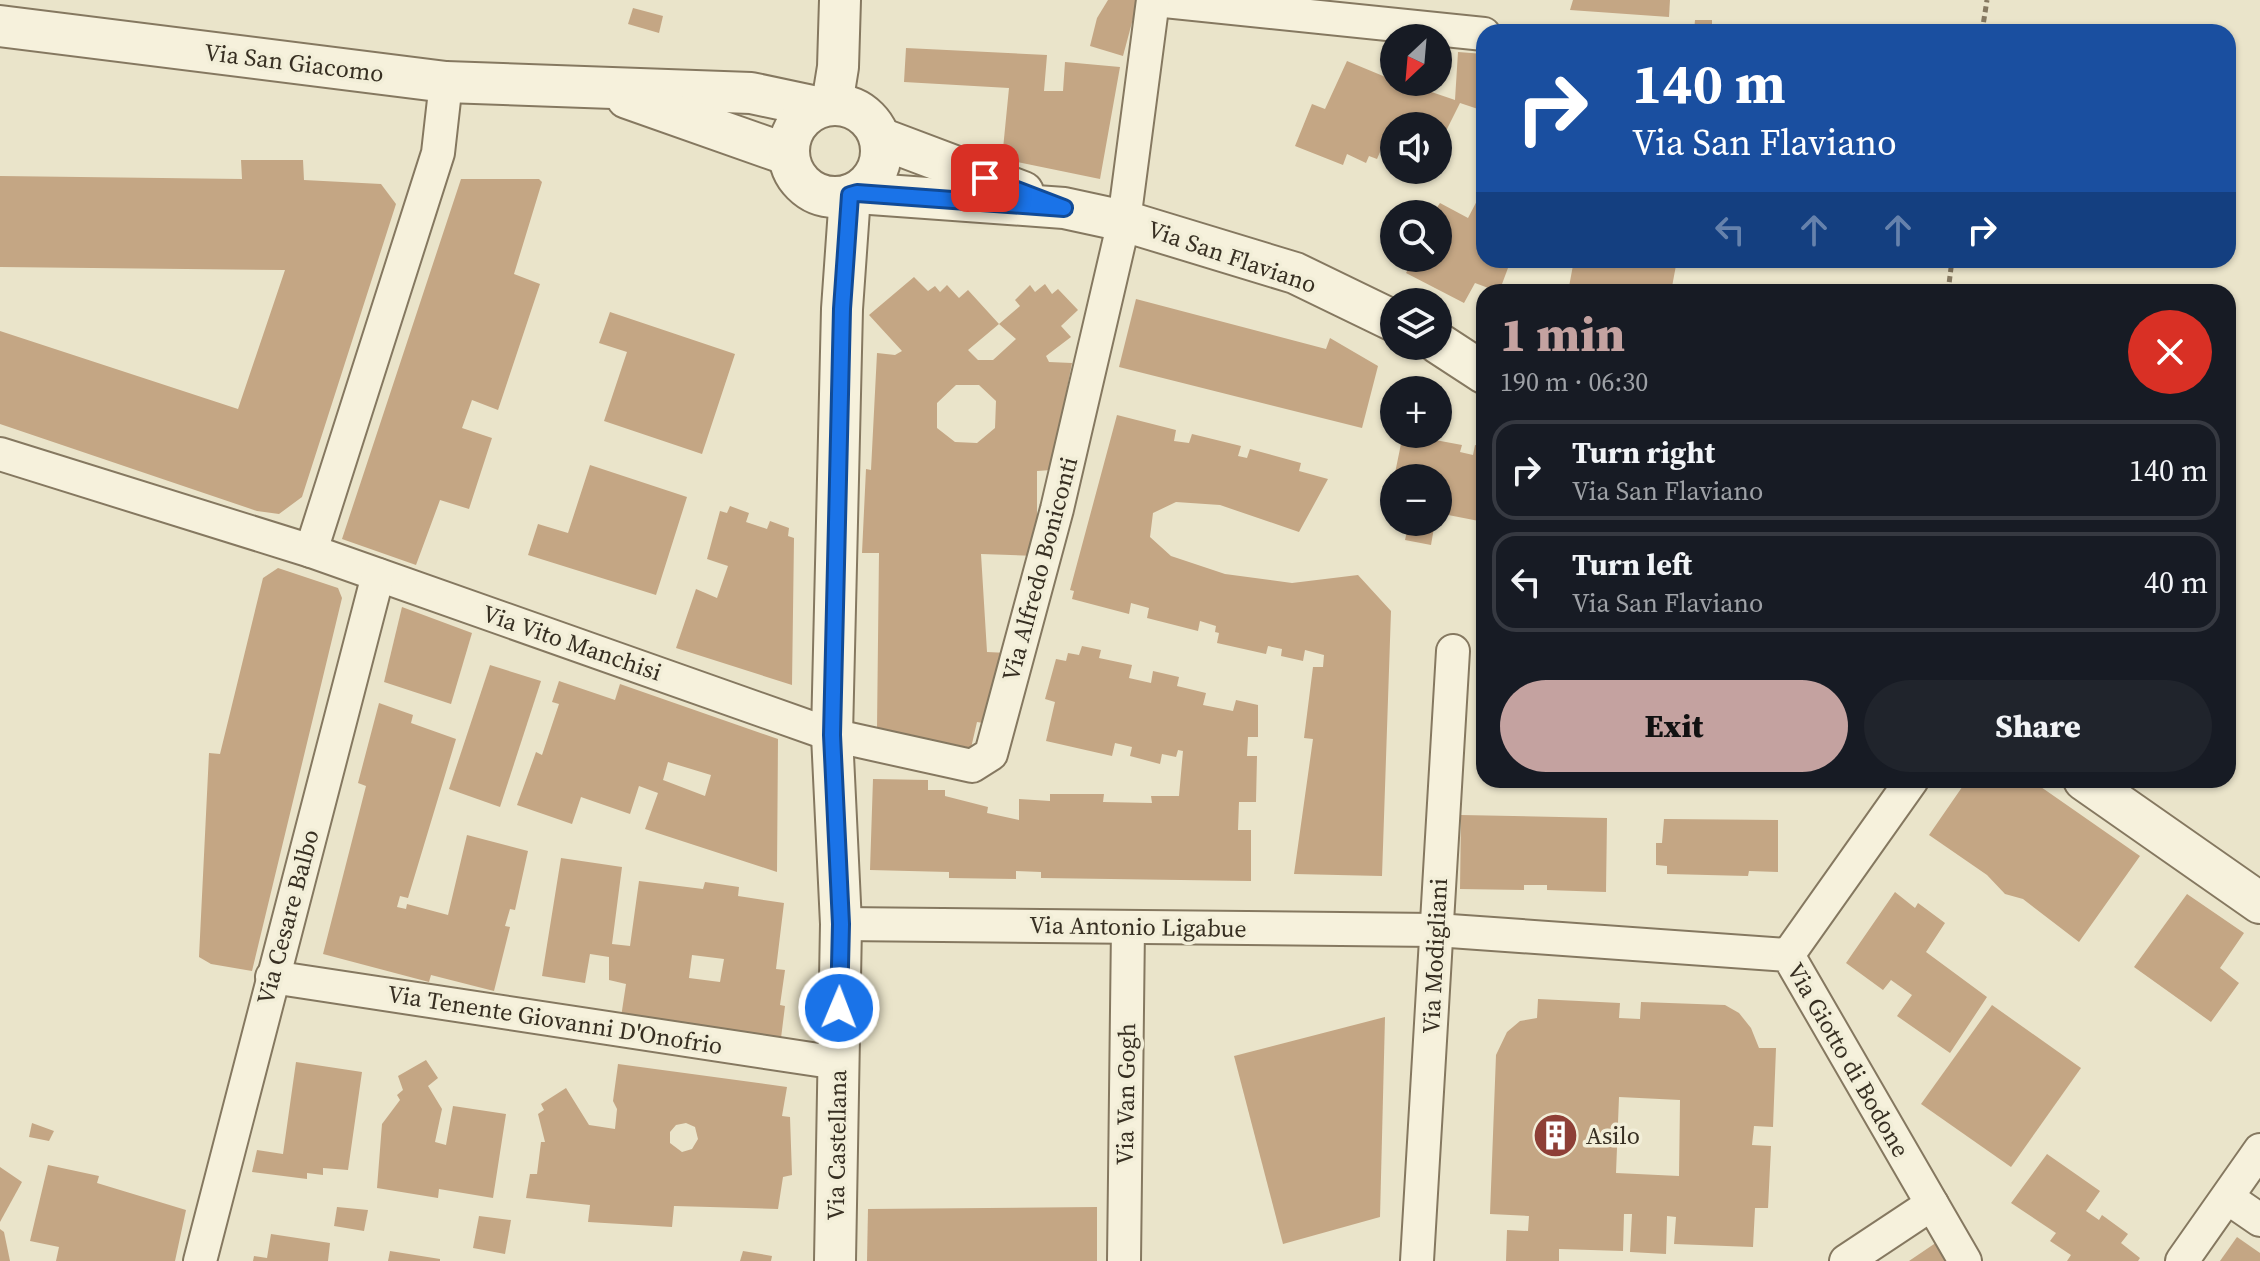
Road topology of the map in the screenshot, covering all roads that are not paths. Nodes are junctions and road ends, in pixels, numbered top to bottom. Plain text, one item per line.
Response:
1 (840, 0) edge
2 (1154, 0) edge
3 (0, 26) edge
4 (1476, 33) edge
5 (446, 82) junction
6 (589, 84) junction
7 (824, 106) junction
8 (880, 138) junction
9 (789, 155) junction
10 (839, 193) junction
11 (1064, 208) junction
12 (1124, 221) junction
13 (1380, 314) edge
14 (1452, 352) edge
15 (1476, 368) edge
16 (0, 454) edge
17 (311, 551) junction
18 (378, 575) junction
19 (1453, 651) dead end
20 (832, 735) junction
21 (1906, 788) edge
22 (2095, 788) edge
23 (2260, 903) edge
24 (841, 924) junction
25 (1128, 927) junction
26 (1436, 930) junction
27 (1788, 955) junction
28 (272, 977) junction
29 (838, 1063) junction
30 (2260, 1150) edge
31 (2228, 1198) junction
32 (1932, 1204) junction
33 (2260, 1220) edge
34 (200, 1261) edge
35 (835, 1261) edge
36 (1124, 1261) edge
37 (1417, 1261) edge
38 (1846, 1261) edge
39 (1965, 1261) edge
40 (2182, 1261) edge

1 - 7 street
2 - 4 street
2 - 12 street, Via Alfredo Boniconti
3 - 5 street, Via San Giacomo
5 - 6 street, Via San Giacomo
5 - 17 street
6 - 7 street, Via San Giacomo
6 - 9 street, Via San Giacomo
7 - 8 street
7 - 9 street
8 - 10 street
8 - 11 street, Via San Flaviano
9 - 10 street
10 - 11 street, Via San Flaviano
10 - 20 street, Via Castellana
11 - 12 street, Via San Flaviano
12 - 13 street, Via San Flaviano
12 - 20 street, Via Alfredo Boniconti
14 - 15 street
16 - 17 street, Via Vito Manchisi
17 - 18 street, Via Vito Manchisi
18 - 20 street, Via Vito Manchisi
18 - 28 street, Via Cesare Balbo
19 - 26 street, Via Modigliani
20 - 24 street, Via Castellana
21 - 27 street
22 - 23 street
24 - 25 street, Via Antonio Ligabue
24 - 29 street, Via Castellana
25 - 26 street, Via Antonio Ligabue
25 - 36 street, Via Van Gogh
26 - 27 street, Via Giotto di Bodone
26 - 37 street, Via Modigliani
27 - 32 street, Via Giotto di Bodone
28 - 29 street, Via Tenente Giovanni D'Onofrio
28 - 34 street, Via Cesare Balbo
29 - 35 street, Via Castellana
30 - 31 street
31 - 33 street
31 - 40 street
32 - 38 street
32 - 39 street, Via Giotto di Bodone

